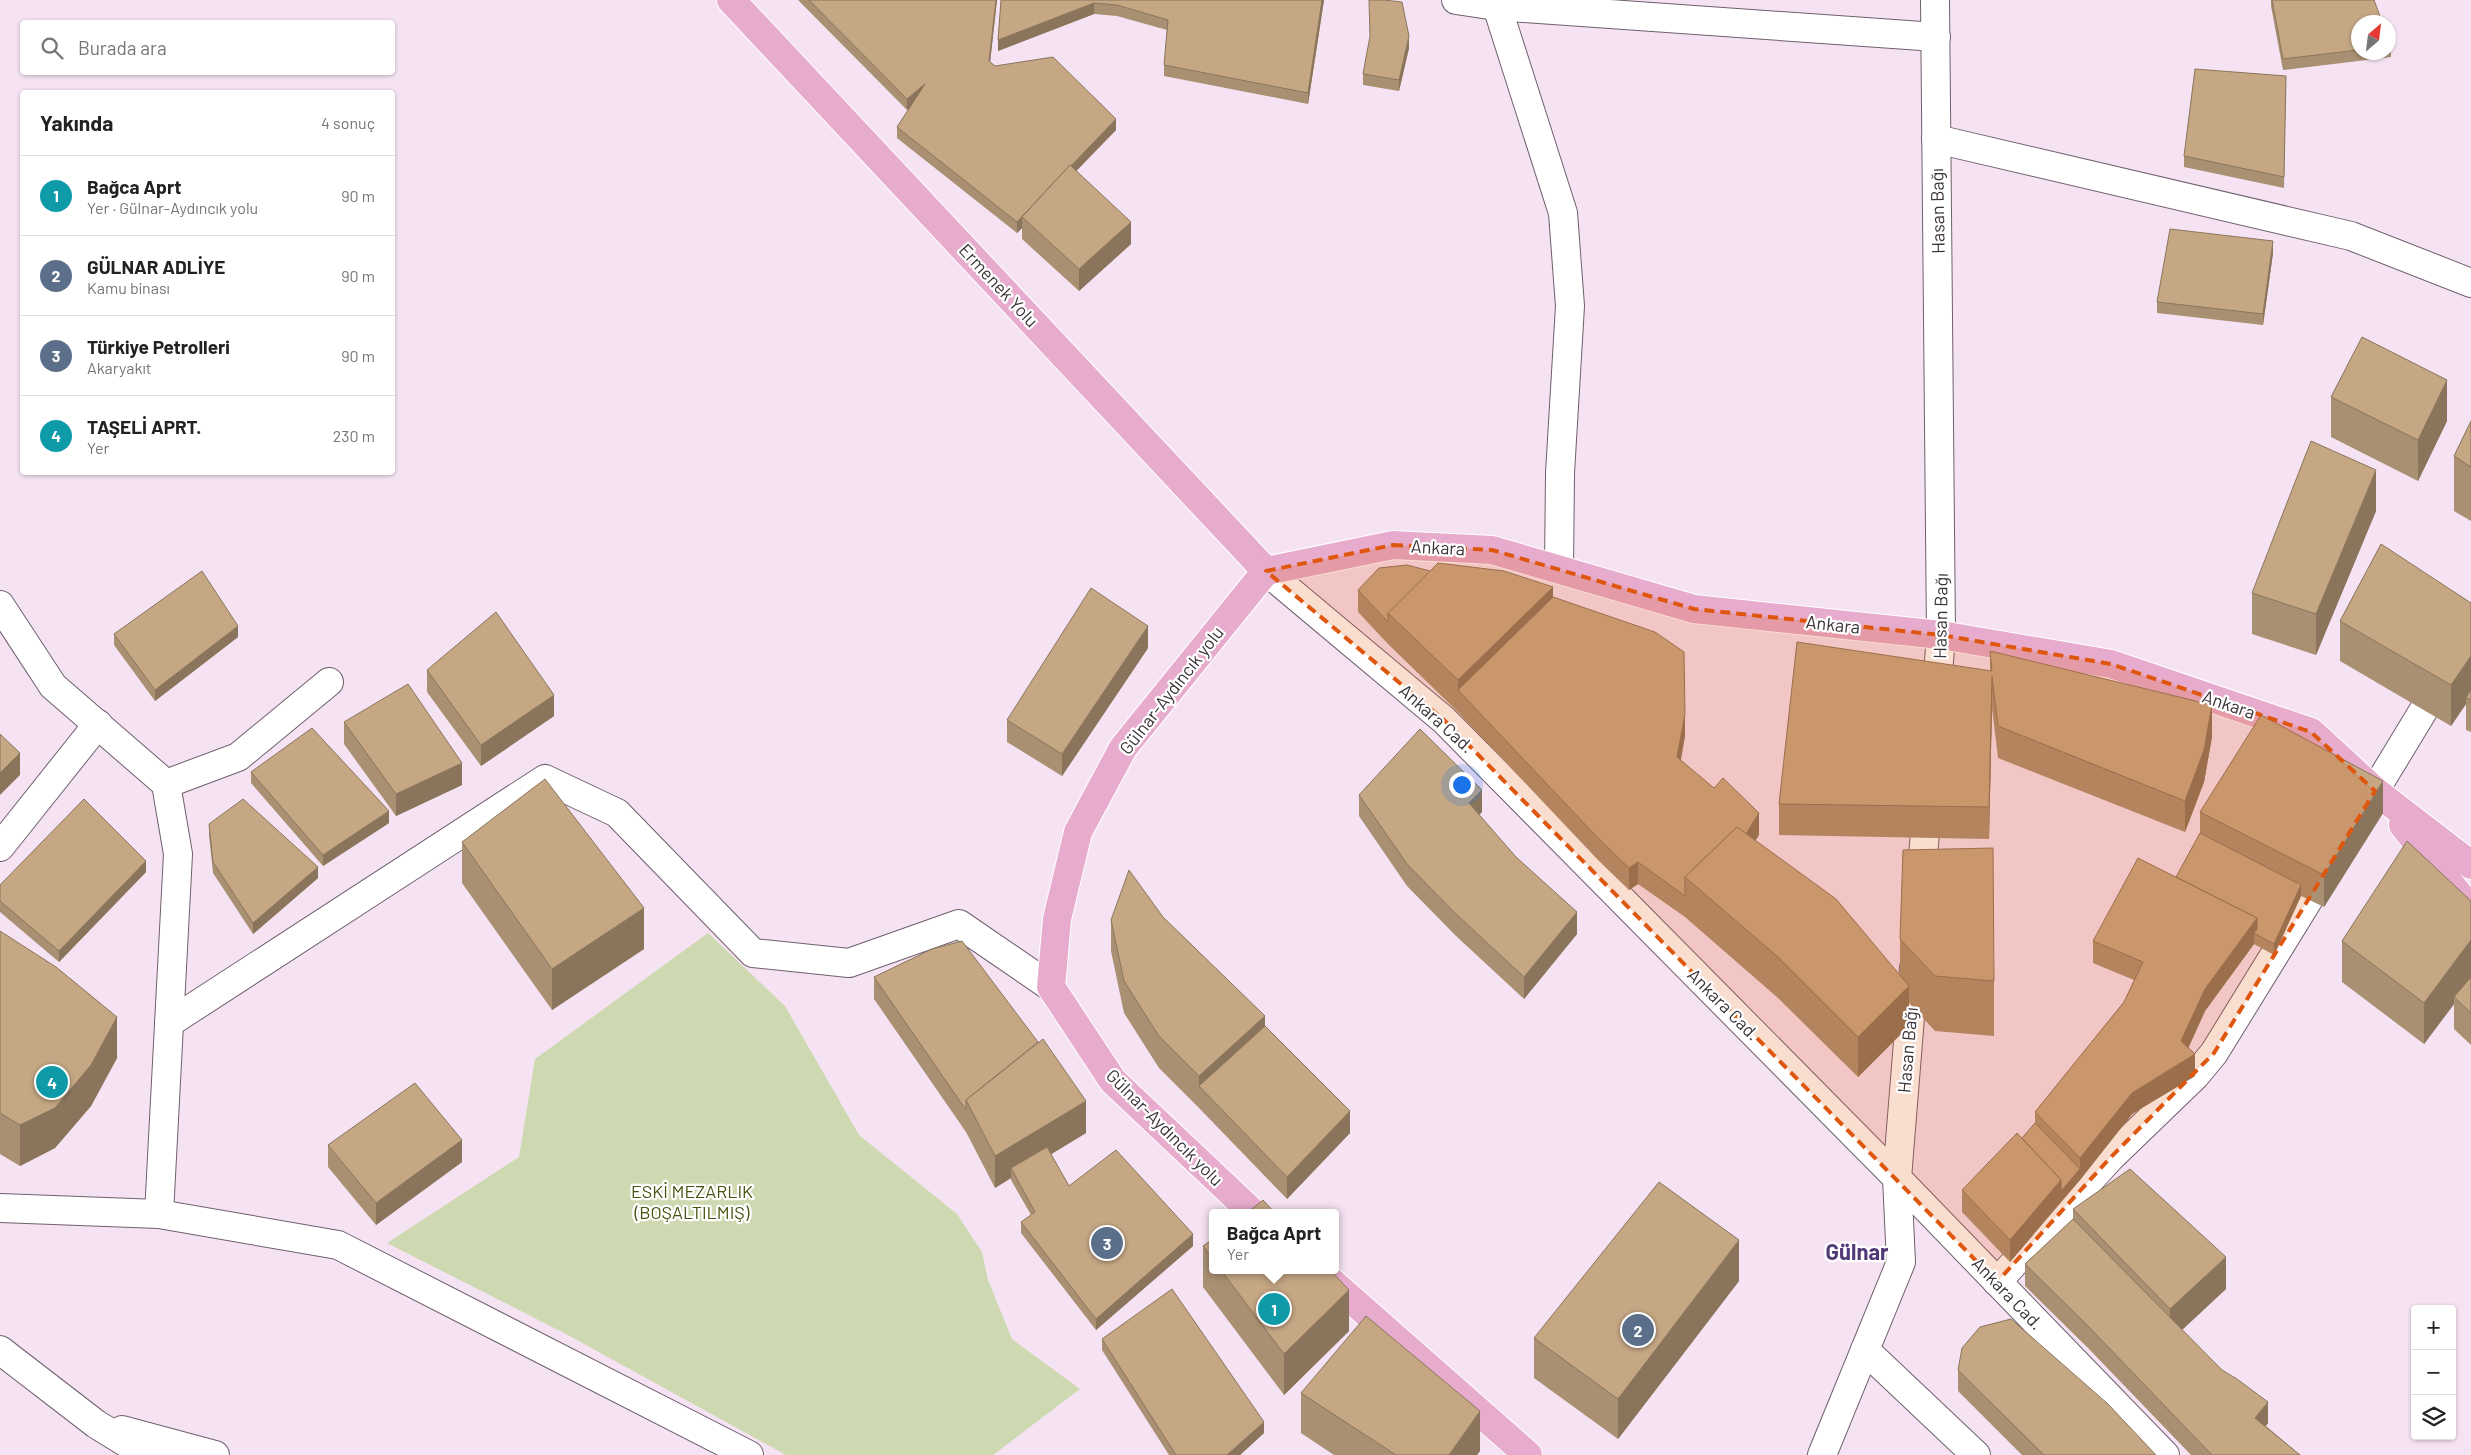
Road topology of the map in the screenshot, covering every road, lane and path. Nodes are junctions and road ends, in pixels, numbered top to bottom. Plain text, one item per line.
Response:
1 (1456, 0) edge
2 (1935, 0) edge
3 (739, 3) edge
4 (1496, 3) edge
5 (1936, 37) junction
6 (1936, 139) junction
7 (2471, 283) edge
8 (1558, 569) junction
9 (1266, 571) junction
10 (0, 605) edge
11 (2471, 632) edge
12 (1941, 635) junction
13 (329, 682) dead end
14 (1934, 723) edge
15 (98, 724) junction
16 (1930, 772) edge
17 (166, 784) junction
18 (2375, 791) junction
19 (0, 847) edge
20 (2471, 864) edge
21 (1919, 909) edge
22 (2471, 910) edge
23 (1916, 938) edge
24 (1051, 987) junction
25 (169, 1023) junction
26 (1897, 1178) junction
27 (0, 1208) edge
28 (1248, 1209) edge
29 (159, 1214) junction
30 (1323, 1274) edge
31 (1998, 1282) junction
32 (0, 1350) edge
33 (1865, 1350) junction
34 (96, 1424) junction
35 (146, 1455) edge
36 (214, 1455) edge
37 (749, 1455) edge
38 (1528, 1455) edge
39 (1822, 1455) edge
40 (1976, 1455) edge
41 (2165, 1455) edge

1 - 4 street
2 - 5 street, Hasan Bağı
3 - 9 main road, Ermenek Yolu
4 - 5 street
4 - 8 street
5 - 6 street, Hasan Bağı
6 - 7 street
6 - 12 street, Hasan Bağı
8 - 9 main road, Ankara
8 - 12 main road, Ankara
9 - 24 main road, Gülnar-Aydıncık yolu
9 - 26 street, Ankara Cad.
10 - 15 street
11 - 18 street
12 - 14 street, Hasan Bağı
12 - 18 main road, Ankara
13 - 17 street
15 - 17 street
15 - 19 street
16 - 21 street
17 - 25 street
18 - 20 main road, Ankara
18 - 22 main road, Ankara
18 - 31 street
23 - 26 street, Hasan Bağı
24 - 25 street
24 - 28 main road, Gülnar-Aydıncık yolu
25 - 29 street
26 - 31 street, Ankara Cad.
26 - 33 street, Hasan Bağı
27 - 29 street
29 - 37 street
30 - 38 main road
31 - 41 street, Ankara Cad.
32 - 34 street
33 - 39 street, Hasan Bağı
33 - 40 street
34 - 35 street
34 - 36 street

